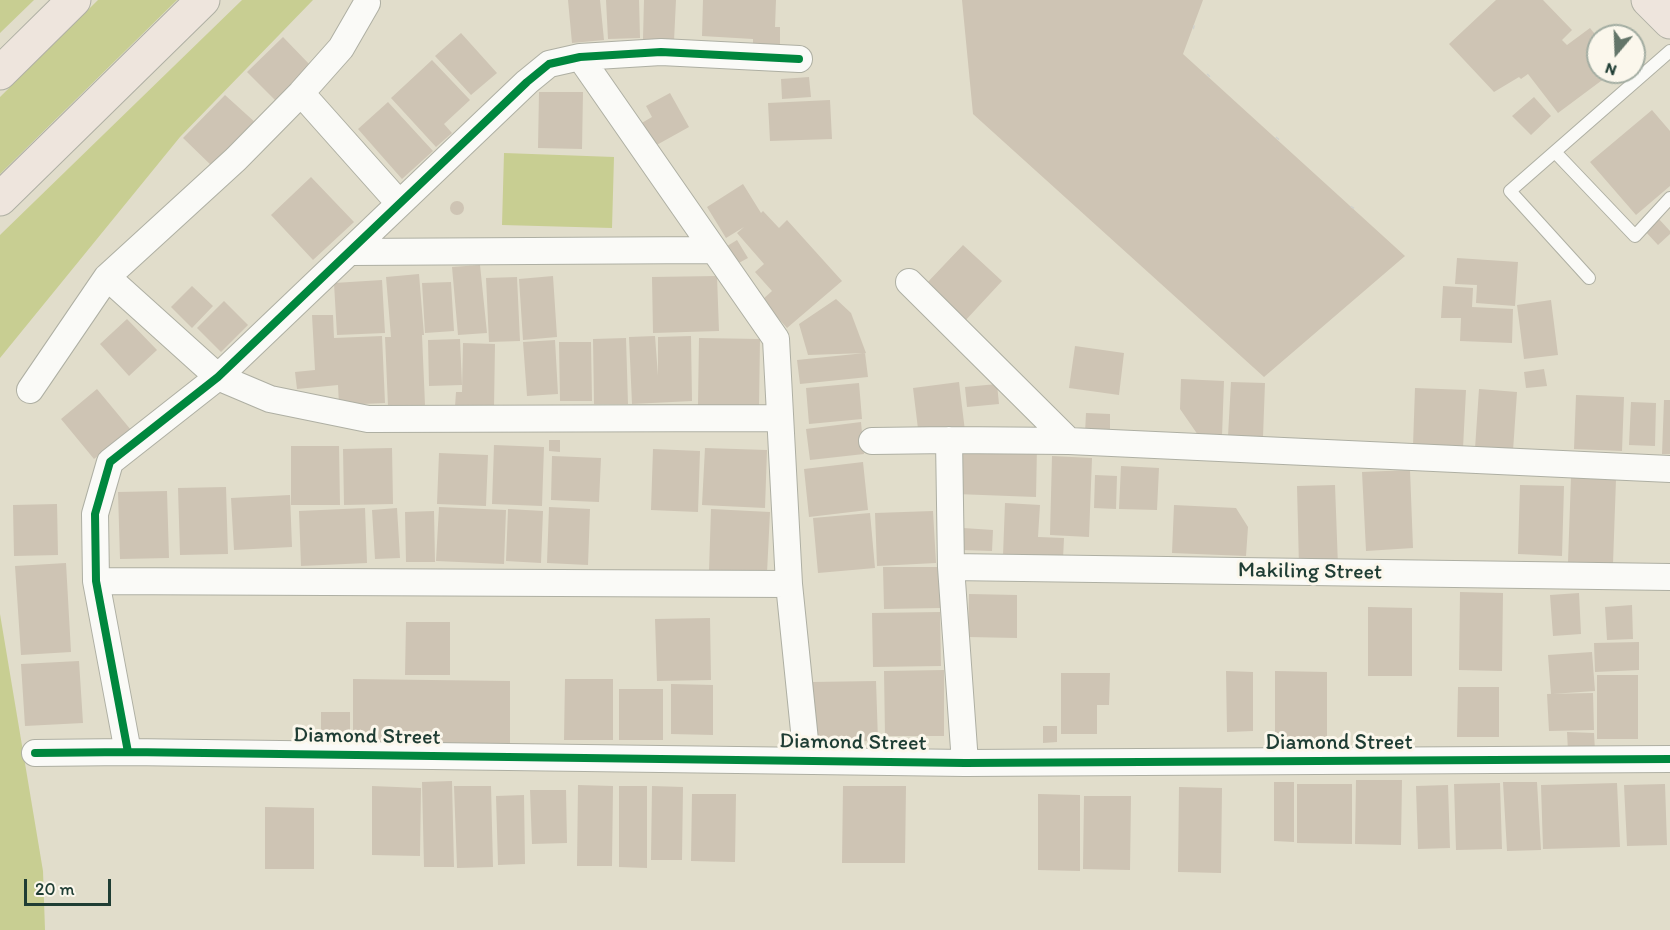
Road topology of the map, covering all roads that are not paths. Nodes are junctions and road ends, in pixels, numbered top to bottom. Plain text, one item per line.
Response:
1 (74, 0) edge
2 (203, 0) edge
3 (1648, 0) edge
4 (367, 3) dead end
5 (1670, 22) edge
6 (1670, 51) edge
7 (580, 57) junction
8 (799, 59) dead end
9 (0, 72) edge
10 (301, 93) junction
11 (1555, 152) junction
12 (1670, 198) edge
13 (0, 199) edge
14 (399, 203) junction
15 (712, 250) junction
16 (350, 252) junction
17 (107, 277) junction
18 (1588, 278) dead end
19 (909, 282) dead end
20 (218, 377) junction
21 (30, 390) dead end
22 (779, 418) junction
23 (949, 440) junction
24 (872, 441) dead end
25 (1069, 441) junction
26 (1670, 470) edge
27 (951, 567) junction
28 (1670, 577) edge
29 (96, 581) junction
30 (789, 584) junction
31 (128, 752) junction
32 (35, 753) dead end
33 (1670, 759) edge
34 (807, 760) junction
35 (965, 763) junction

1 - 9 highway
2 - 13 highway
3 - 5 highway
4 - 10 street
6 - 11 lane
7 - 8 street
7 - 14 street
7 - 15 street
10 - 14 street
10 - 17 street
11 - 12 lane
11 - 18 lane
14 - 16 street
15 - 16 street
15 - 22 street
16 - 20 street
17 - 20 street
17 - 21 street
19 - 25 street
20 - 22 street
20 - 29 street
22 - 30 street
23 - 24 street
23 - 25 street
23 - 27 street
25 - 26 street
27 - 28 street, Makiling Street
27 - 35 street
29 - 30 street
29 - 31 street
30 - 34 street
31 - 32 street, Diamond Street
31 - 34 street, Diamond Street
33 - 35 street, Diamond Street
34 - 35 street, Diamond Street

